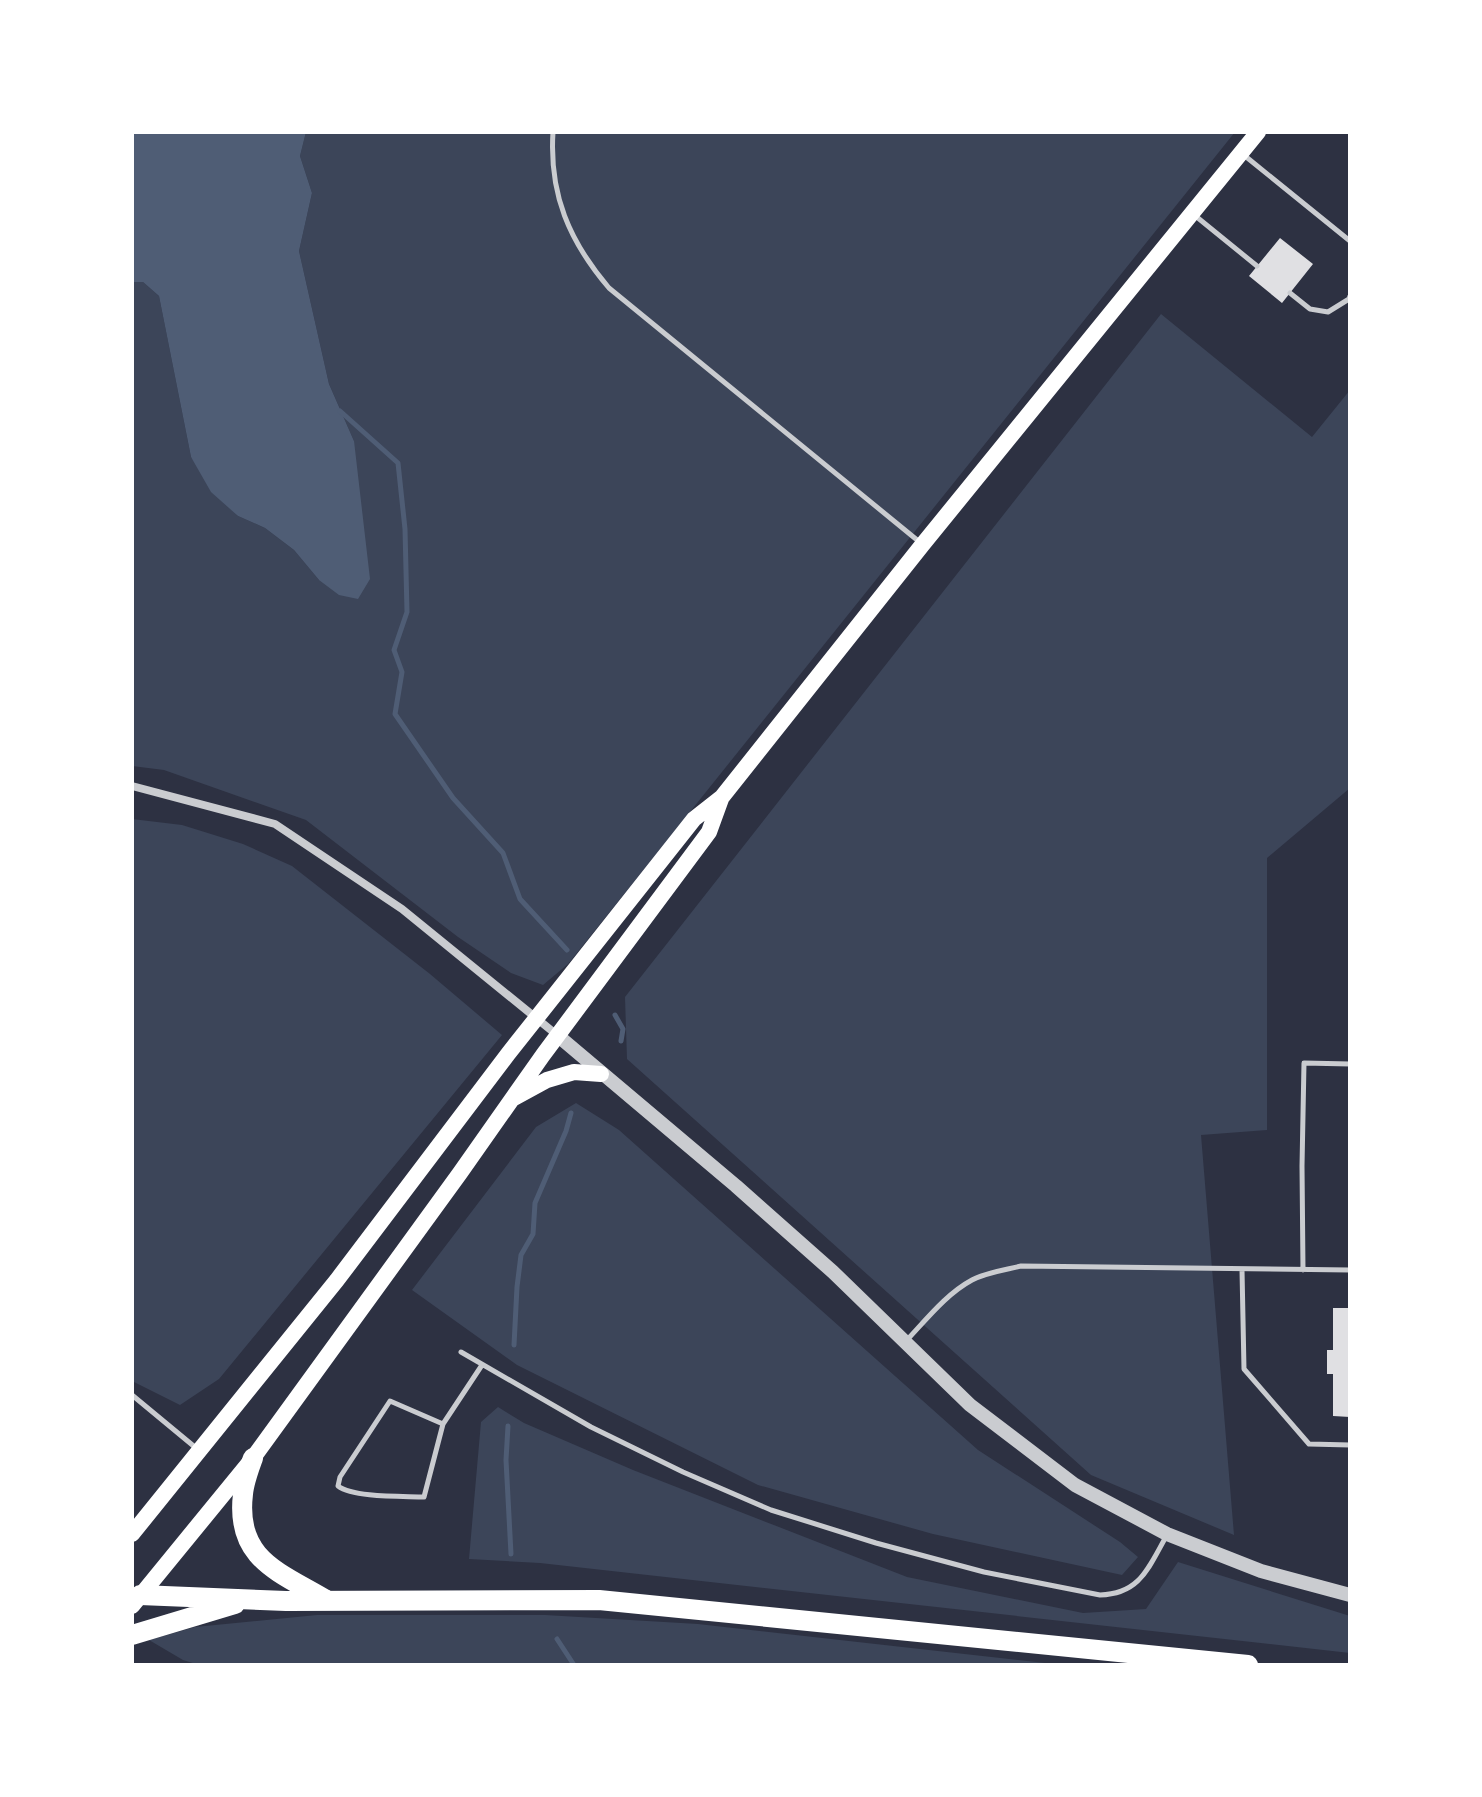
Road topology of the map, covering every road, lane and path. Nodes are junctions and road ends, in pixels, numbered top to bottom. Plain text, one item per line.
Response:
1 (553, 132) edge
2 (1258, 132) edge
3 (1241, 152) junction
4 (1192, 213) junction
5 (1350, 241) edge
6 (1257, 266) dead end
7 (1290, 293) dead end
8 (1350, 296) edge
9 (923, 544) junction
10 (132, 786) edge
11 (722, 797) junction
12 (537, 1018) junction
13 (557, 1035) junction
14 (1350, 1064) edge
15 (601, 1074) junction
16 (513, 1098) junction
17 (1242, 1270) junction
18 (1303, 1270) junction
19 (1350, 1270) edge
20 (905, 1342) junction
21 (461, 1352) dead end
22 (482, 1365) junction
23 (132, 1395) edge
24 (443, 1424) junction
25 (1350, 1445) edge
26 (198, 1450) junction
27 (253, 1458) junction
28 (132, 1534) edge
29 (1167, 1534) junction
30 (1350, 1595) edge
31 (136, 1600) edge
32 (250, 1600) junction
33 (328, 1601) junction
34 (132, 1635) edge
35 (1248, 1665) edge

1 - 9 lane
2 - 3 main road
3 - 4 main road
3 - 5 lane
4 - 6 lane
4 - 9 main road
7 - 8 lane
9 - 11 main road
10 - 12 street
11 - 12 main road
11 - 13 main road
12 - 13 street
12 - 26 main road
13 - 15 street
13 - 16 main road
14 - 18 lane
15 - 16 main road
15 - 20 street
16 - 27 main road
17 - 18 lane
17 - 20 lane
17 - 25 lane
18 - 19 lane
20 - 29 street
21 - 22 lane
22 - 24 lane
22 - 29 lane
23 - 26 lane
24 - 24 lane
26 - 28 main road
27 - 31 main road
27 - 33 highway
29 - 30 street
31 - 32 highway
32 - 33 highway
32 - 34 highway
33 - 35 highway

